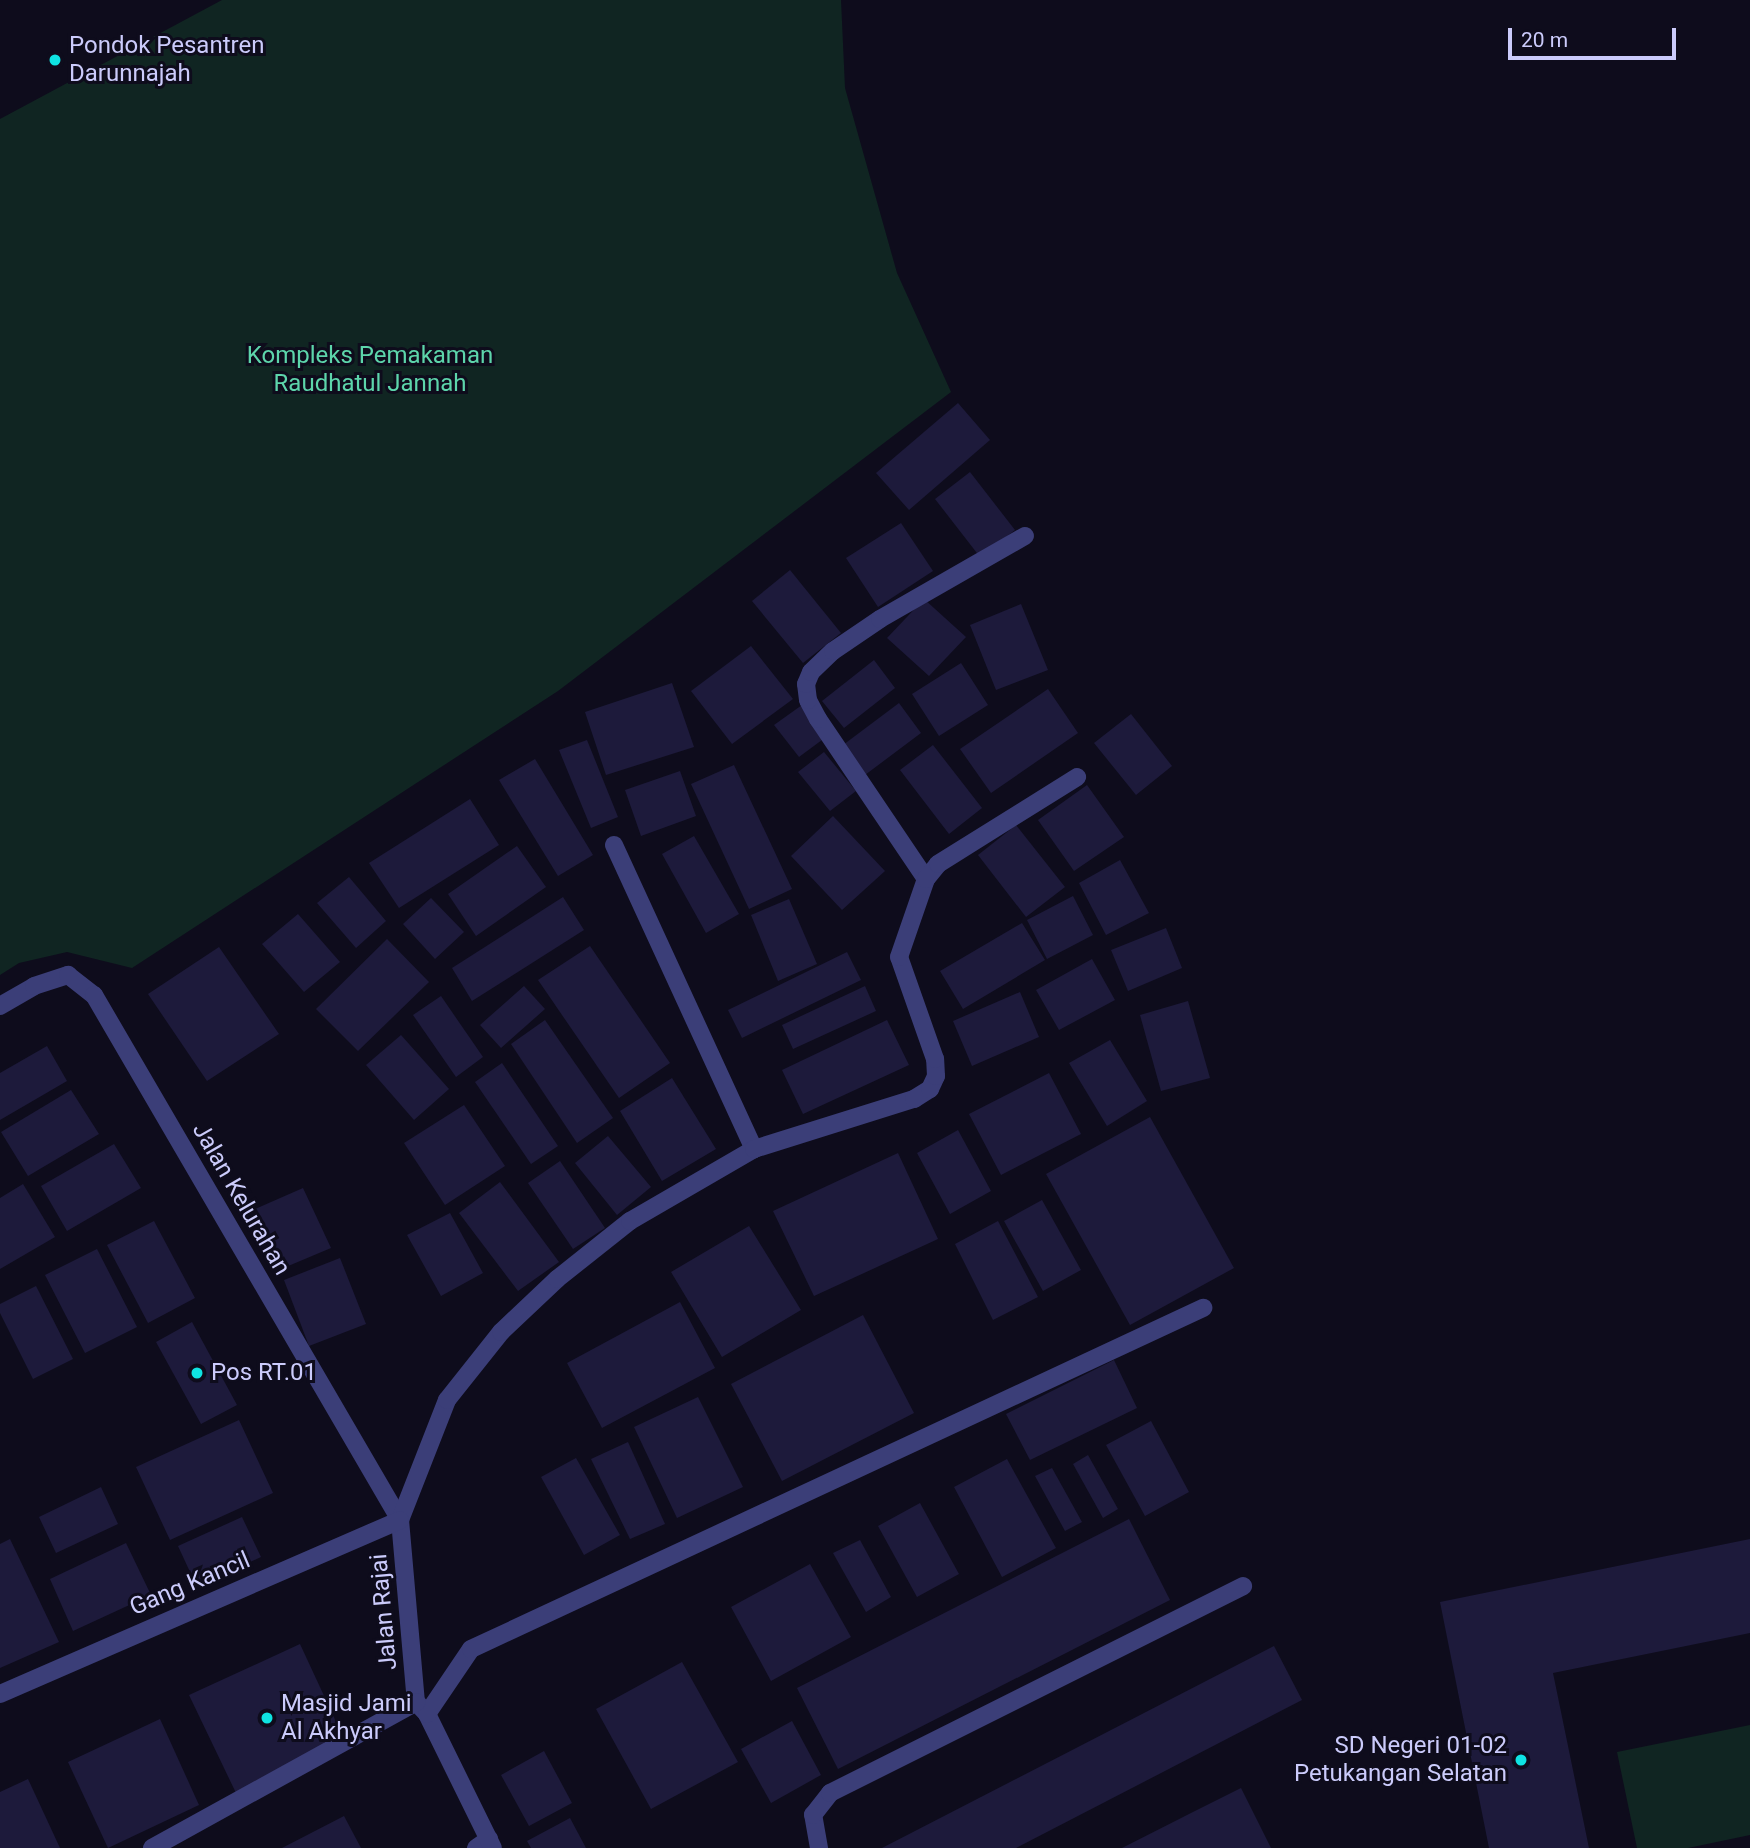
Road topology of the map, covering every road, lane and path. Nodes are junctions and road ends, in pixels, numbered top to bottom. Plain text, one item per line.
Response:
1 (1025, 536) dead end
2 (1077, 777) dead end
3 (614, 845) dead end
4 (926, 879) junction
5 (0, 1006) edge
6 (754, 1149) junction
7 (1203, 1308) dead end
8 (400, 1520) junction
9 (1243, 1586) dead end
10 (0, 1694) edge
11 (421, 1708) junction
12 (486, 1845) edge
13 (152, 1848) edge
14 (819, 1848) edge

1 - 4 street
2 - 4 street
3 - 6 street
4 - 6 street
5 - 8 street, Jalan Kelurahan
6 - 8 street
7 - 11 street
8 - 10 street, Gang Kancil
8 - 11 street, Jalan Rajai
9 - 14 street
11 - 12 street, Jalan Rajai
11 - 13 street

